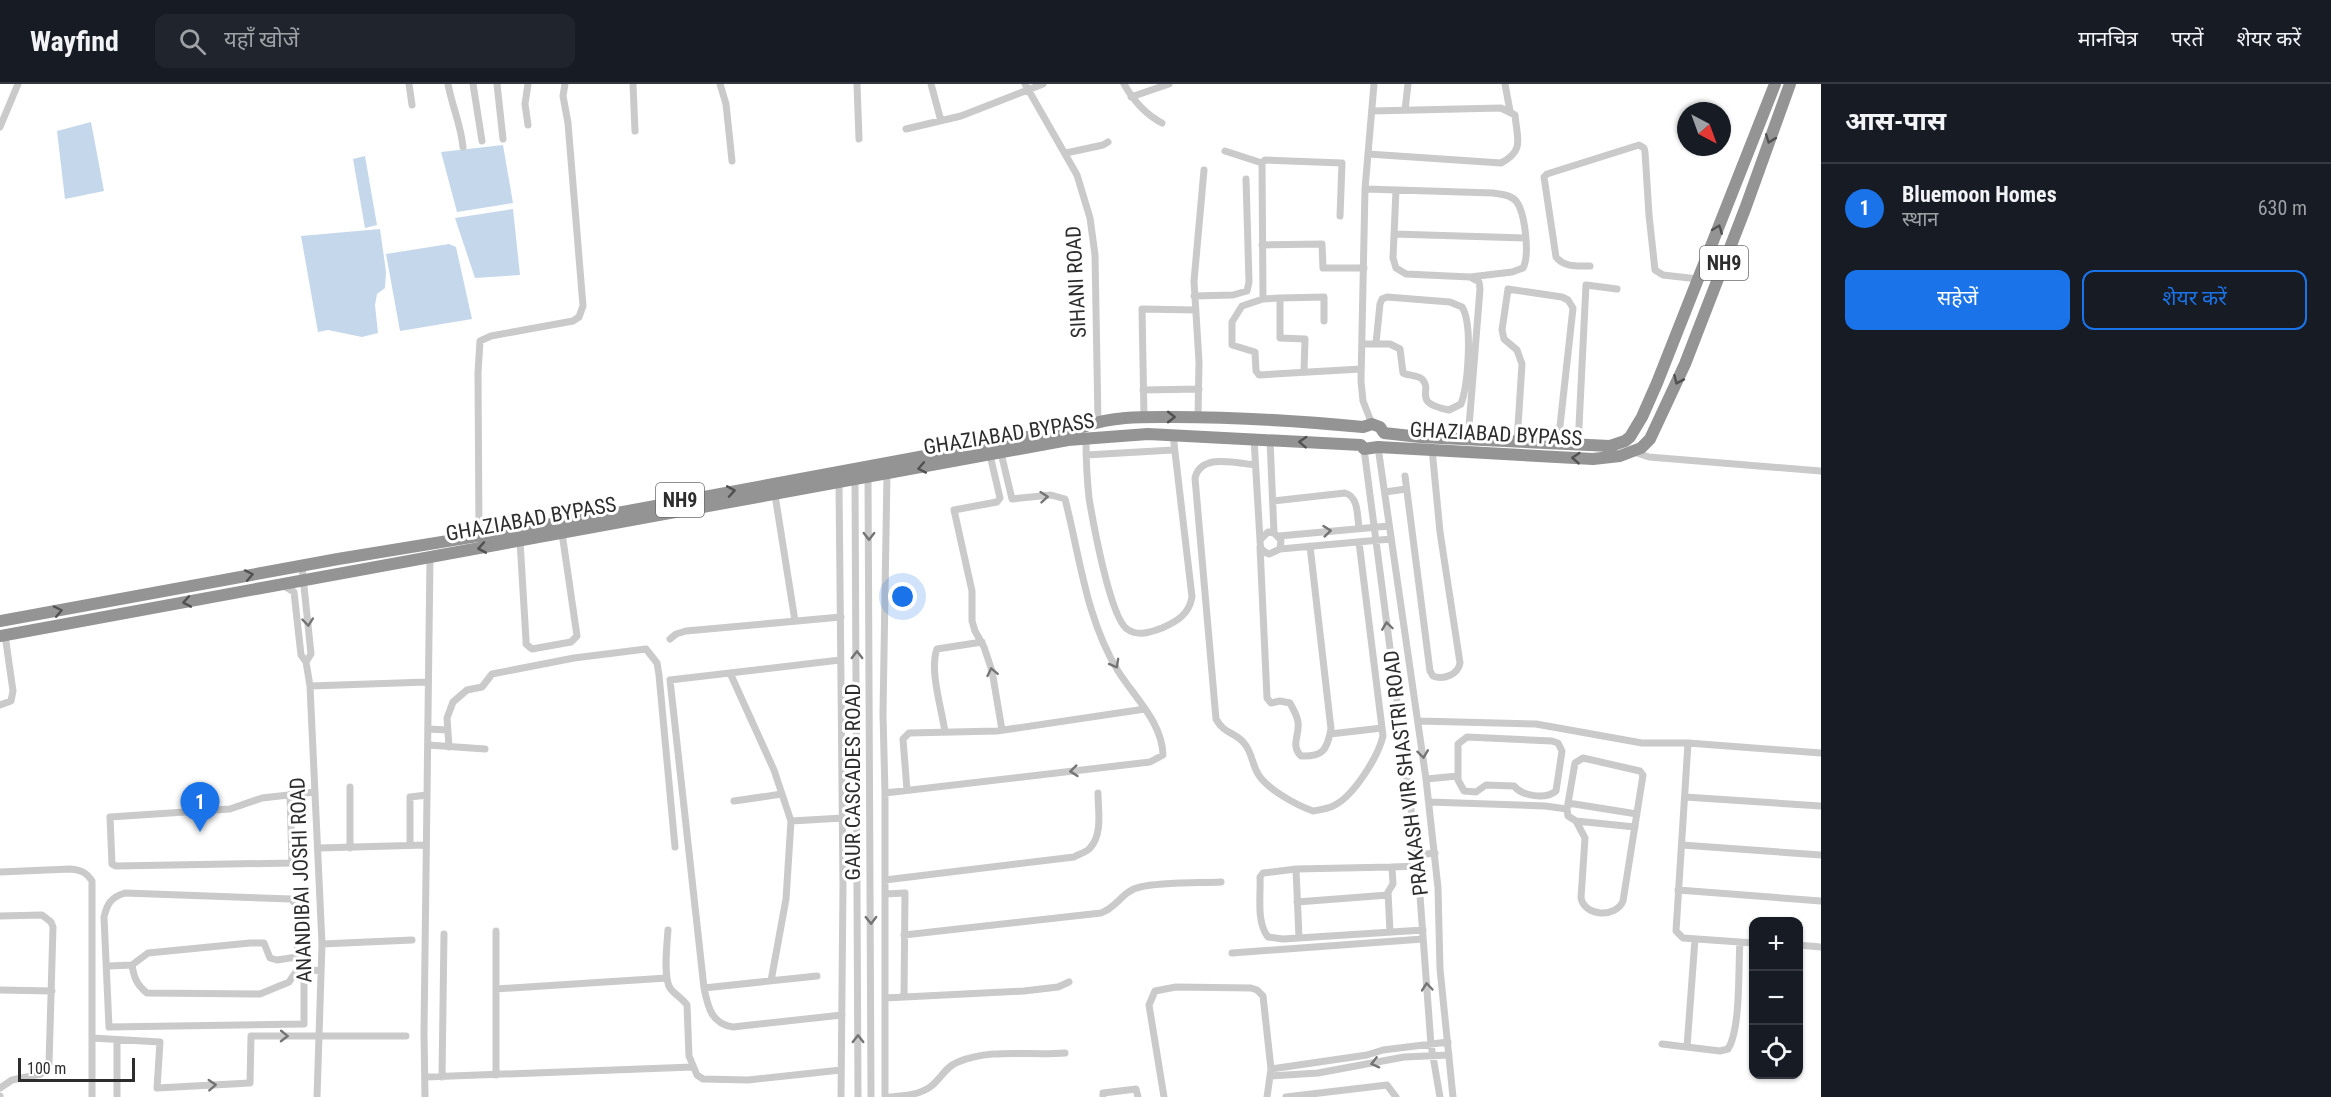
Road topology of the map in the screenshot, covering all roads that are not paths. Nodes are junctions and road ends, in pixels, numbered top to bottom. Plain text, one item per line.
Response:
1 (18, 84) edge
2 (409, 84) edge
3 (448, 84) edge
4 (473, 84) edge
5 (497, 84) edge
6 (528, 84) edge
7 (565, 84) edge
8 (633, 84) edge
9 (720, 84) edge
10 (857, 84) edge
11 (931, 84) edge
12 (1042, 84) edge
13 (1124, 84) edge
14 (1170, 84) edge
15 (1374, 84) edge
16 (1408, 84) edge
17 (1505, 84) edge
18 (1774, 84) edge
19 (1790, 84) edge
20 (1027, 87) edge
21 (1131, 97) junction
22 (412, 105) dead end
23 (1405, 110) junction
24 (1372, 111) junction
25 (1510, 111) junction
26 (941, 121) junction
27 (1162, 123) dead end
28 (528, 125) dead end
29 (0, 127) edge
30 (906, 129) dead end
31 (635, 131) dead end
32 (503, 139) dead end
33 (859, 139) dead end
34 (482, 141) dead end
35 (1108, 142) dead end
36 (464, 147) dead end
37 (1225, 151) dead end
38 (1066, 153) junction
39 (1368, 154) junction
40 (732, 161) dead end
41 (1262, 163) junction
42 (1204, 170) dead end
43 (1246, 179) dead end
44 (1365, 189) junction
45 (1396, 190) junction
46 (1340, 216) dead end
47 (1394, 234) junction
48 (1525, 238) junction
49 (1262, 245) junction
50 (1590, 266) dead end
51 (1364, 268) junction
52 (1470, 277) junction
53 (1698, 279) junction
54 (1617, 289) dead end
55 (1194, 296) junction
56 (1280, 298) junction
57 (1263, 299) junction
58 (1195, 310) junction
59 (1684, 316) junction
60 (1324, 321) dead end
61 (1701, 322) junction
62 (1676, 337) junction
63 (1362, 344) junction
64 (1376, 344) junction
65 (1693, 344) junction
66 (1361, 369) junction
67 (1304, 371) junction
68 (1199, 389) junction
69 (1143, 390) junction
70 (1144, 417) junction
71 (1198, 417) junction
72 (1098, 422) junction
73 (1368, 426) junction
74 (1383, 433) junction
75 (1173, 435) junction
76 (1086, 439) junction
77 (1468, 439) junction
78 (1254, 440) junction
79 (1270, 440) junction
80 (1517, 442) junction
81 (1558, 444) junction
82 (1578, 446) junction
83 (1363, 447) junction
84 (1378, 447) junction
85 (1432, 449) junction
86 (1173, 450) junction
87 (1634, 452) junction
88 (995, 454) junction
89 (1086, 455) junction
90 (1255, 465) junction
91 (1821, 471) edge
92 (862, 473) junction
93 (887, 474) junction
94 (1405, 476) dead end
95 (839, 483) junction
96 (1406, 489) junction
97 (1384, 492) junction
98 (775, 495) junction
99 (1012, 499) junction
100 (998, 501) junction
101 (1273, 501) junction
102 (1389, 526) junction
103 (1359, 528) junction
104 (1374, 528) junction
105 (562, 533) junction
106 (479, 535) junction
107 (1277, 535) junction
108 (1391, 539) junction
109 (520, 541) junction
110 (1376, 541) junction
111 (1359, 542) junction
112 (1260, 544) junction
113 (1310, 546) junction
114 (1280, 549) junction
115 (430, 557) junction
116 (302, 567) junction
117 (304, 580) junction
118 (281, 585) junction
119 (162, 591) junction
120 (164, 606) junction
121 (841, 617) junction
122 (0, 621) edge
123 (795, 621) junction
124 (2, 635) edge
125 (670, 639) dead end
126 (981, 642) junction
127 (840, 660) junction
128 (306, 662) junction
129 (730, 673) junction
130 (427, 682) junction
131 (310, 686) junction
132 (0, 705) edge
133 (1145, 709) junction
134 (842, 713) junction
135 (856, 713) junction
136 (883, 714) junction
137 (869, 715) junction
138 (1419, 721) junction
139 (428, 729) junction
140 (1382, 729) junction
141 (447, 730) junction
142 (1002, 730) junction
143 (945, 732) junction
144 (1330, 734) junction
145 (1688, 743) junction
146 (428, 745) junction
147 (449, 747) junction
148 (485, 749) dead end
149 (1821, 753) edge
150 (1458, 777) junction
151 (1426, 779) junction
152 (350, 787) dead end
153 (907, 790) junction
154 (315, 792) junction
155 (885, 793) junction
156 (1098, 793) dead end
157 (290, 794) junction
158 (782, 794) junction
159 (427, 795) junction
160 (1685, 797) junction
161 (734, 801) dead end
162 (1429, 802) junction
163 (1567, 806) junction
164 (1821, 806) edge
165 (1637, 814) junction
166 (843, 818) junction
167 (791, 821) junction
168 (1576, 821) junction
169 (1635, 827) junction
170 (410, 844) junction
171 (426, 845) junction
172 (1682, 845) junction
173 (675, 847) dead end
174 (319, 848) junction
175 (350, 848) junction
176 (1435, 853) junction
177 (1417, 855) junction
178 (1821, 855) edge
179 (1418, 866) junction
180 (1392, 867) junction
181 (1296, 869) junction
182 (0, 872) edge
183 (885, 880) junction
184 (1221, 882) dead end
185 (1678, 890) junction
186 (885, 894) junction
187 (1388, 895) junction
188 (1821, 901) edge
189 (1297, 902) junction
190 (0, 916) edge
191 (668, 930) dead end
192 (1423, 930) junction
193 (496, 931) dead end
194 (1390, 932) junction
195 (444, 934) dead end
196 (904, 935) junction
197 (1299, 938) junction
198 (1423, 939) junction
199 (1695, 939) junction
200 (412, 940) dead end
201 (872, 942) junction
202 (886, 942) junction
203 (1740, 942) junction
204 (1749, 943) edge
205 (322, 944) junction
206 (1803, 945) edge
207 (1821, 947) edge
208 (1232, 953) dead end
209 (844, 955) junction
210 (858, 955) junction
211 (297, 957) junction
212 (132, 965) junction
213 (108, 966) junction
214 (302, 968) junction
215 (321, 972) junction
216 (817, 976) dead end
217 (667, 978) junction
218 (771, 981) junction
219 (1070, 982) dead end
220 (704, 988) junction
221 (496, 989) junction
222 (0, 990) edge
223 (52, 991) junction
224 (904, 997) junction
225 (885, 998) junction
226 (842, 1015) junction
227 (318, 1036) junction
228 (406, 1036) dead end
229 (92, 1038) junction
230 (117, 1041) junction
231 (1448, 1042) junction
232 (1662, 1044) dead end
233 (1431, 1045) junction
234 (1687, 1047) junction
235 (1065, 1053) dead end
236 (1449, 1055) junction
237 (1356, 1057) junction
238 (1433, 1057) junction
239 (1317, 1063) junction
240 (1357, 1066) junction
241 (693, 1067) junction
242 (841, 1070) junction
243 (1270, 1073) junction
244 (1318, 1073) junction
245 (496, 1075) junction
246 (426, 1077) junction
247 (442, 1077) junction
248 (0, 1088) edge
249 (92, 1097) edge
250 (117, 1097) edge
251 (317, 1097) edge
252 (425, 1097) edge
253 (841, 1097) edge
254 (858, 1097) edge
255 (871, 1097) edge
256 (885, 1097) edge
257 (890, 1097) edge
258 (1103, 1097) edge
259 (1138, 1097) edge
260 (1164, 1097) edge
261 (1267, 1097) edge
262 (1286, 1097) edge
263 (1396, 1097) edge
264 (1440, 1097) edge
265 (1453, 1097) edge

1 - 29 street
2 - 22 street
3 - 36 street
4 - 34 street
5 - 32 street
6 - 28 street
7 - 106 street
8 - 31 street
9 - 40 street
10 - 33 street
11 - 26 street
12 - 20 street
13 - 21 street
14 - 21 street
15 - 24 street
16 - 23 street
17 - 25 street
53 -> 18 highway, GHAZIABAD BYPASS / NH9
19 -> 61 highway, NH9
20 - 26 street
20 - 38 street, SIHANI ROAD
21 - 27 street
23 - 24 street
23 - 25 street
24 - 39 street
25 - 39 street
26 - 30 street
35 - 38 street
37 - 41 street
38 - 72 street, SIHANI ROAD
39 - 44 street
41 - 46 street
41 - 49 street
42 - 55 street
43 - 55 street
44 - 45 street
44 - 51 street
45 - 47 street
45 - 48 street
47 - 48 street
47 - 52 street
48 - 52 street
49 - 51 street
49 - 57 street
50 - 53 street
51 - 63 street
52 - 77 street
53 - 59 highway, GHAZIABAD BYPASS / NH9
54 - 82 street
55 - 58 street
56 - 57 street
56 - 60 street
56 - 67 street
57 - 67 street
58 - 68 street
58 - 69 street
59 - 61 highway
59 - 62 highway, GHAZIABAD BYPASS / NH9
61 - 65 highway, NH9
62 - 65 highway
62 - 82 highway, GHAZIABAD BYPASS / NH9
63 - 64 street
63 - 66 street
64 - 64 street
65 -> 87 highway, NH9
66 - 67 street
66 - 73 street
68 - 69 street
68 - 71 street
69 - 70 street
70 -> 71 highway, GHAZIABAD BYPASS / NH9
70 - 72 highway, GHAZIABAD BYPASS / NH9
71 - 73 highway, GHAZIABAD BYPASS / NH9
72 - 92 highway, GHAZIABAD BYPASS / NH9
73 - 74 highway, GHAZIABAD BYPASS
73 - 83 highway
74 - 77 highway, GHAZIABAD BYPASS / NH9
74 - 84 highway
75 - 76 highway, GHAZIABAD BYPASS / NH9
75 - 78 highway, GHAZIABAD BYPASS / NH9
75 - 86 street
76 - 88 highway, GHAZIABAD BYPASS / NH9
76 - 89 street
77 - 80 highway, GHAZIABAD BYPASS / NH9
78 - 79 highway, GHAZIABAD BYPASS / NH9
78 - 90 street
83 -> 79 highway, GHAZIABAD BYPASS / NH9
79 - 101 street
80 - 81 highway, GHAZIABAD BYPASS / NH9
80 - 81 street
81 - 82 highway, GHAZIABAD BYPASS / NH9
83 - 84 highway, GHAZIABAD BYPASS / NH9
83 - 104 street, PRAKASH VIR SHASTRI ROAD
84 - 85 highway, GHAZIABAD BYPASS / NH9
84 - 97 street, PRAKASH VIR SHASTRI ROAD
87 -> 85 highway, GHAZIABAD BYPASS / NH9
85 - 96 street
86 - 89 street
86 - 89 street
87 - 91 street
88 -> 93 highway, GHAZIABAD BYPASS / NH9
88 - 99 street
88 - 100 street
90 - 112 street
90 - 140 street
92 - 93 highway, GHAZIABAD BYPASS / NH9
92 - 95 highway, GHAZIABAD BYPASS / NH9
106 -> 92 highway, GHAZIABAD BYPASS / NH9
135 -> 92 street, GAUR CASCADES ROAD
92 -> 137 street, GAUR CASCADES ROAD
93 - 136 street
94 - 96 street
95 - 98 highway, GHAZIABAD BYPASS / NH9
95 - 121 street
96 - 97 street
97 - 102 street, PRAKASH VIR SHASTRI ROAD
98 - 105 highway, GHAZIABAD BYPASS / NH9
98 - 123 street
99 - 100 street
99 -> 133 street
100 - 126 street
101 - 103 street
101 - 107 street
102 - 104 street
102 - 108 street, PRAKASH VIR SHASTRI ROAD
103 - 104 street
107 -> 103 street
104 - 110 street, PRAKASH VIR SHASTRI ROAD
105 - 109 highway, GHAZIABAD BYPASS / NH9
105 - 109 street
106 - 116 highway, GHAZIABAD BYPASS / NH9
107 - 112 street
107 - 114 street
108 - 110 street
108 - 138 street, PRAKASH VIR SHASTRI ROAD
109 -> 115 highway, GHAZIABAD BYPASS / NH9
110 - 111 street
177 -> 110 street, PRAKASH VIR SHASTRI ROAD
111 - 113 street
111 - 140 street
112 - 114 street
112 - 144 street
113 - 114 street
113 - 144 street
115 - 117 highway, GHAZIABAD BYPASS / NH9
115 - 130 street
116 - 117 street, ANANDIBAI JOSHI ROAD
119 -> 116 highway, GHAZIABAD BYPASS / NH9
117 - 118 highway, GHAZIABAD BYPASS / NH9
117 -> 128 street, ANANDIBAI JOSHI ROAD
118 -> 120 highway, GHAZIABAD BYPASS / NH9
118 - 128 street, ANANDIBAI JOSHI ROAD
119 - 120 highway
122 -> 119 highway, GHAZIABAD BYPASS / NH9
120 - 124 highway, GHAZIABAD BYPASS / NH9
121 - 123 street
121 - 127 street
123 - 125 street
124 - 132 street
142 -> 126 street
126 - 143 street
127 - 129 street
127 - 134 street
128 - 131 street, ANANDIBAI JOSHI ROAD
129 - 158 street
129 - 220 street
130 - 131 street
130 - 139 street
131 - 154 street, ANANDIBAI JOSHI ROAD
133 - 142 street
133 -> 153 street
134 - 135 street
134 - 166 street
135 - 210 street, GAUR CASCADES ROAD
136 - 137 street
136 - 155 street
137 -> 201 street, GAUR CASCADES ROAD
138 - 145 street
138 -> 151 street, PRAKASH VIR SHASTRI ROAD
139 - 141 street
139 - 146 street
140 - 144 street
141 - 147 street
141 - 173 street
142 - 143 street
143 - 153 street
145 - 149 street
145 - 160 street
146 - 147 street
146 - 159 street
147 - 148 street
150 - 150 street
150 - 151 street
151 - 162 street, PRAKASH VIR SHASTRI ROAD
152 - 175 street
153 - 155 street
154 - 157 street
154 - 174 street, ANANDIBAI JOSHI ROAD
155 - 183 street
156 - 183 street
157 - 157 street
158 - 161 street
158 - 167 street
159 - 170 street
159 - 171 street
160 - 164 street
160 - 172 street
162 - 163 street
162 - 176 street, PRAKASH VIR SHASTRI ROAD
163 - 165 street
163 - 165 street
163 - 168 street
165 - 169 street
166 - 167 street
166 - 209 street
167 - 218 street
168 - 169 street
168 - 169 street
170 - 171 street
170 - 175 street
171 - 246 street
172 - 178 street
172 - 185 street
174 - 175 street
174 - 205 street, ANANDIBAI JOSHI ROAD
176 - 177 street
176 - 231 street, PRAKASH VIR SHASTRI ROAD
177 - 179 street, PRAKASH VIR SHASTRI ROAD
179 - 180 street
179 - 192 street, PRAKASH VIR SHASTRI ROAD
180 - 181 street
180 - 187 street
181 - 189 street
181 - 197 street
182 - 229 street
183 - 186 street
184 - 196 street
185 - 188 street
185 - 199 street
186 - 196 street
186 - 202 street
187 - 189 street
187 - 194 street
189 - 197 street
190 - 223 street
191 - 217 street
192 - 194 street
192 - 198 street, PRAKASH VIR SHASTRI ROAD
193 - 221 street
194 - 197 street
195 - 247 street
196 - 224 street
198 - 208 street
233 -> 198 street, PRAKASH VIR SHASTRI ROAD
199 - 203 street
199 - 234 street
200 - 205 street
201 - 202 street
201 - 255 street, GAUR CASCADES ROAD
202 - 225 street
203 - 204 street
203 - 234 street
205 - 215 street, ANANDIBAI JOSHI ROAD
206 - 207 street
209 - 210 street
209 - 226 street
254 -> 210 street, GAUR CASCADES ROAD
211 - 212 street
211 - 213 street
211 - 214 street
212 - 213 street
212 - 214 street
213 - 214 street
214 - 215 street
215 - 227 street, ANANDIBAI JOSHI ROAD
216 - 218 street
217 - 221 street
217 - 241 street
218 - 220 street
219 - 224 street
220 - 226 street
221 - 245 street
222 - 223 street
223 - 248 street
224 - 225 street
225 - 256 street
226 - 242 street
227 - 228 street
230 -> 227 street
227 - 251 street, ANANDIBAI JOSHI ROAD
229 - 230 street
229 - 249 street
230 - 250 street
231 - 233 street
231 - 236 street, PRAKASH VIR SHASTRI ROAD
232 - 234 street
233 - 237 street
233 - 238 street, PRAKASH VIR SHASTRI ROAD
235 - 257 street
236 - 238 street
236 - 265 street, PRAKASH VIR SHASTRI ROAD
237 - 239 street
237 - 240 street
238 -> 240 street
238 - 264 street, PRAKASH VIR SHASTRI ROAD
239 - 243 street
239 - 244 street
240 - 244 street
241 - 242 street
241 - 245 street
242 - 253 street
243 - 244 street
243 - 260 street
243 - 261 street
245 - 247 street
246 - 247 street
246 - 252 street
258 - 259 street
262 - 263 street

